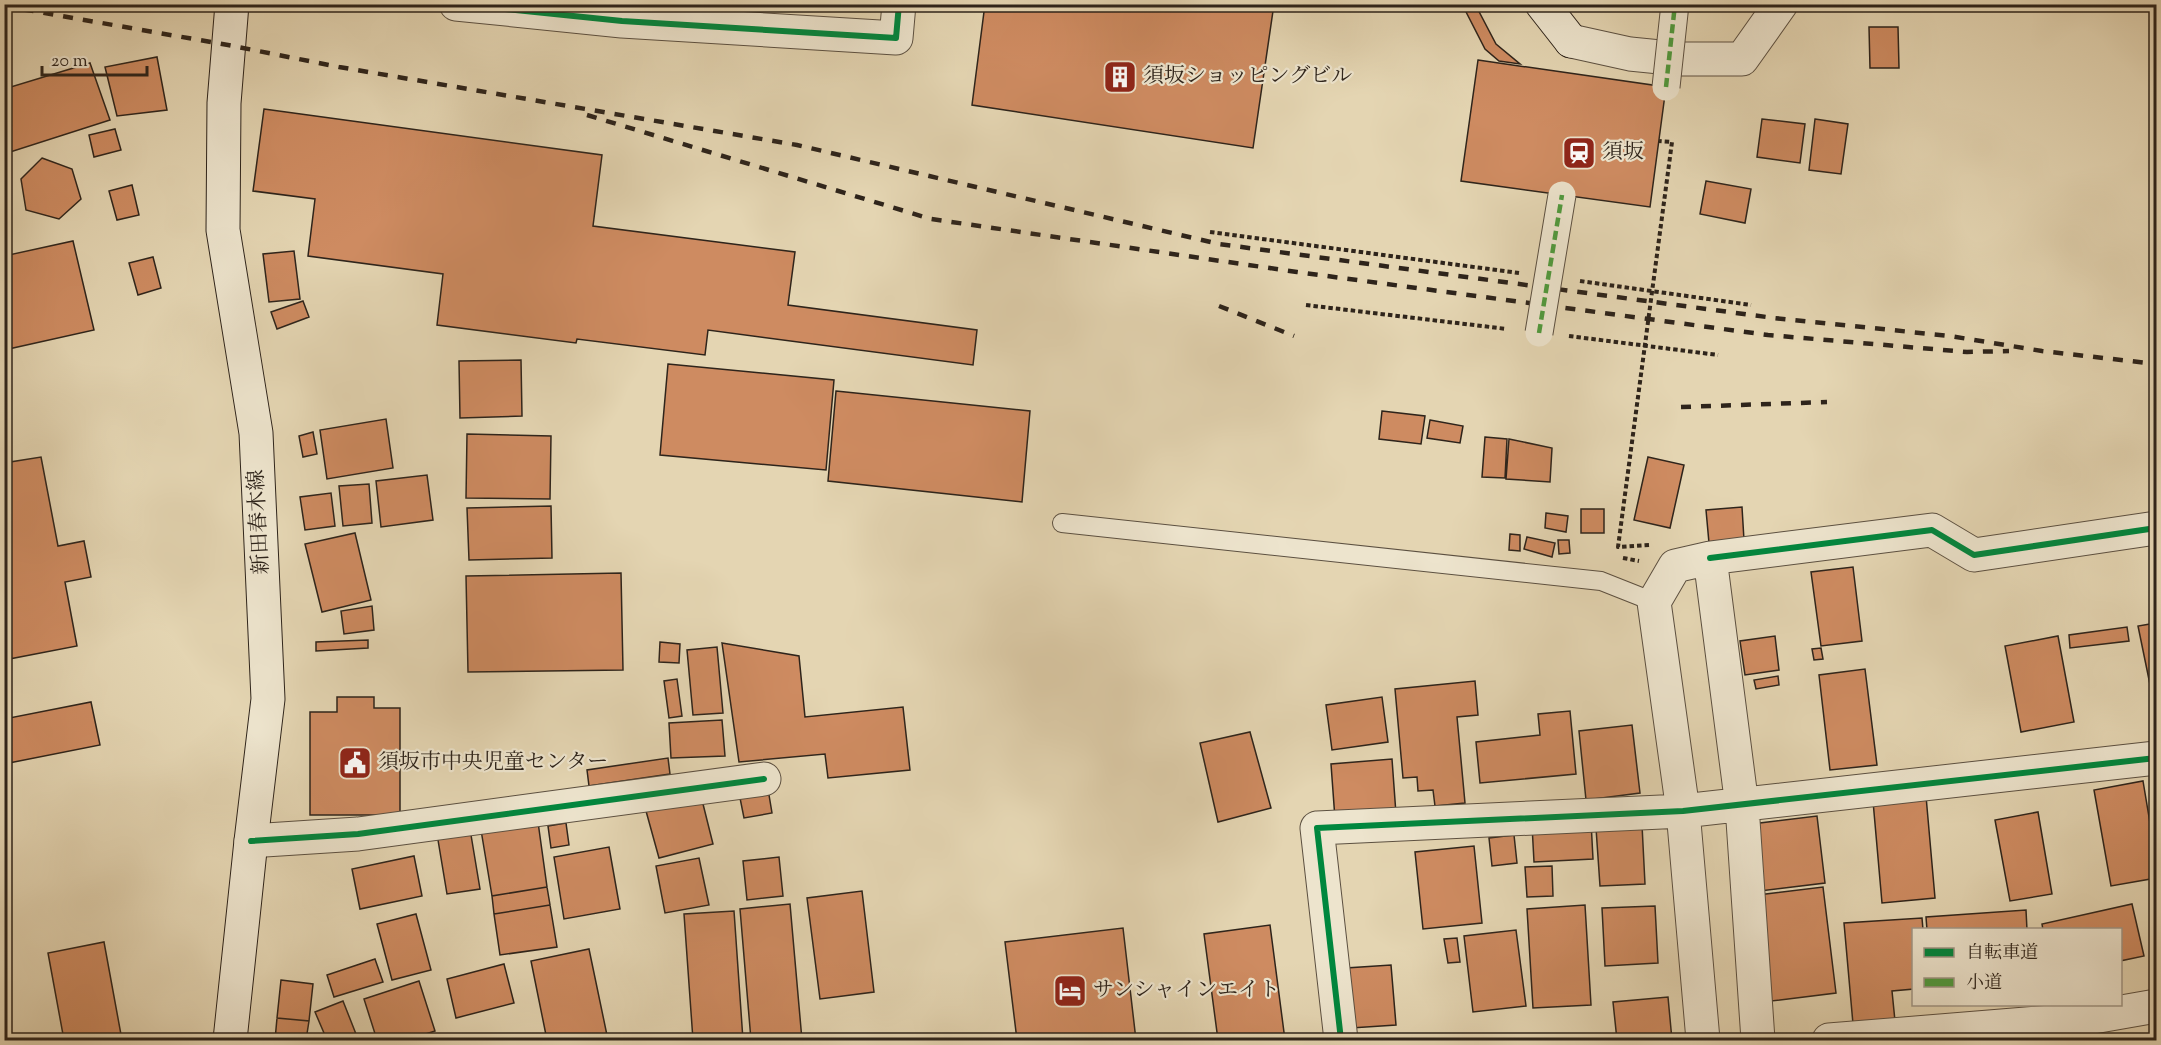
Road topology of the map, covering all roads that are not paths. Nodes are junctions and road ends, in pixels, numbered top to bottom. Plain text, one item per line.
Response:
1 (232, 4) edge
2 (456, 4) edge
3 (899, 4) edge
4 (1542, 4) edge
5 (1675, 4) edge
6 (1781, 4) edge
7 (1666, 87) dead end
8 (1562, 195) dead end
9 (1539, 333) dead end
10 (1062, 523) dead end
11 (2157, 528) edge
12 (1710, 558) junction
13 (1654, 602) junction
14 (2157, 758) edge
15 (764, 779) dead end
16 (1742, 806) junction
17 (1683, 811) junction
18 (251, 841) junction
19 (2157, 1006) edge
20 (230, 1041) edge
21 (1341, 1041) edge
22 (1703, 1041) edge
23 (1758, 1041) edge
24 (1829, 1041) edge

1 - 18 street, 新田春木線
2 - 3 street
4 - 6 street
5 - 7 street, bridge
8 - 9 street, bridge
10 - 13 lane
11 - 12 street
12 - 13 street
12 - 16 street
13 - 17 street
14 - 16 street
15 - 18 street
16 - 17 street
16 - 23 street
17 - 21 street
17 - 22 street
18 - 20 street, 新田春木線
19 - 24 street

